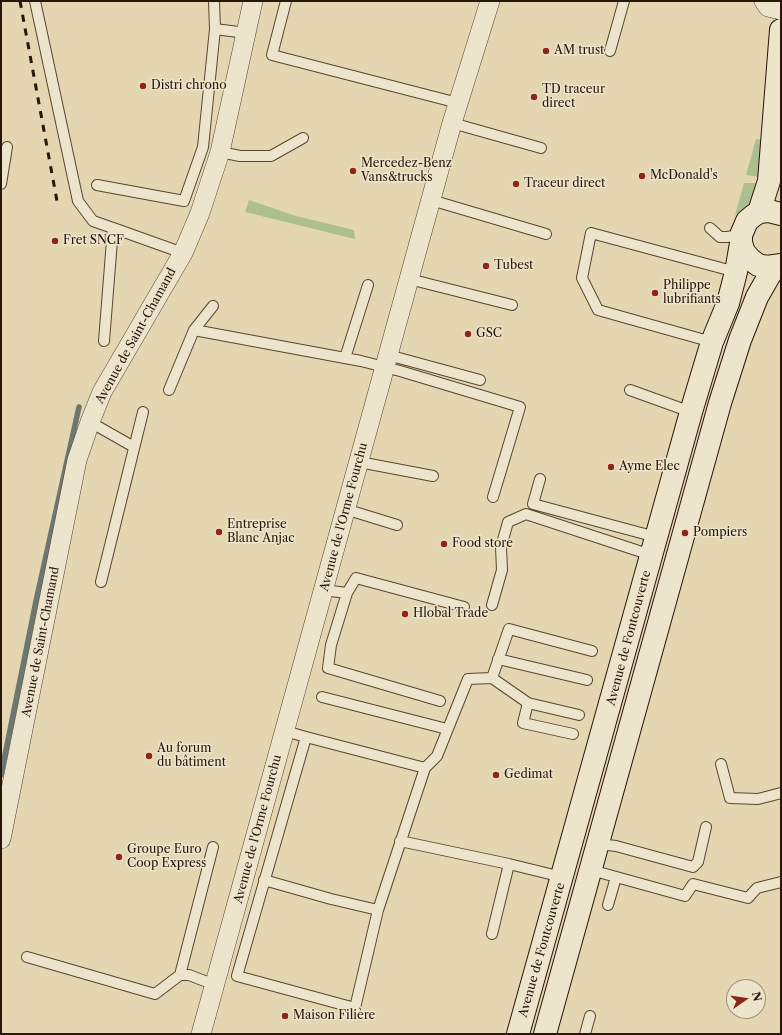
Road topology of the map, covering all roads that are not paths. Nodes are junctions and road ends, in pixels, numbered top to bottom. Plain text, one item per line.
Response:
1 (35, 1) edge
2 (214, 1) edge
3 (253, 1) edge
4 (286, 1) edge
5 (490, 1) edge
6 (624, 1) edge
7 (764, 1) edge
8 (781, 10) edge
9 (215, 30) junction
10 (781, 30) edge
11 (246, 33) junction
12 (610, 51) dead end
13 (458, 103) junction
14 (452, 123) junction
15 (303, 138) dead end
16 (7, 147) dead end
17 (541, 148) dead end
18 (220, 152) junction
19 (1, 184) edge
20 (97, 185) dead end
21 (431, 200) junction
22 (760, 212) junction
23 (781, 214) edge
24 (113, 228) junction
25 (710, 228) dead end
26 (546, 234) dead end
27 (741, 239) junction
28 (183, 254) junction
29 (779, 266) edge
30 (736, 272) junction
31 (409, 278) junction
32 (368, 284) dead end
33 (512, 305) dead end
34 (213, 306) dead end
35 (194, 330) junction
36 (104, 341) dead end
37 (712, 342) junction
38 (345, 358) junction
39 (386, 361) junction
40 (480, 380) dead end
41 (169, 390) dead end
42 (630, 390) dead end
43 (143, 412) dead end
44 (691, 412) junction
45 (90, 422) junction
46 (134, 447) junction
47 (359, 462) junction
48 (433, 476) dead end
49 (540, 479) dead end
50 (493, 497) dead end
51 (346, 509) junction
52 (397, 525) dead end
53 (654, 546) junction
54 (101, 582) dead end
55 (323, 590) junction
56 (348, 593) junction
57 (492, 605) dead end
58 (464, 607) dead end
59 (592, 651) dead end
60 (498, 659) junction
61 (492, 678) junction
62 (587, 680) dead end
63 (322, 697) dead end
64 (440, 701) dead end
65 (528, 702) junction
66 (579, 715) dead end
67 (447, 729) junction
68 (284, 731) junction
69 (573, 734) dead end
70 (306, 737) junction
71 (721, 764) dead end
72 (425, 768) junction
73 (781, 793) edge
74 (706, 827) dead end
75 (1, 839) edge
76 (400, 841) junction
77 (598, 844) junction
78 (213, 847) dead end
79 (509, 864) junction
80 (591, 870) junction
81 (562, 877) junction
82 (616, 877) junction
83 (264, 880) junction
84 (781, 882) edge
85 (608, 905) dead end
86 (378, 910) junction
87 (492, 934) dead end
88 (27, 957) dead end
89 (180, 975) junction
90 (215, 985) junction
91 (590, 1016) dead end
92 (201, 1034) edge
93 (518, 1034) edge
94 (545, 1034) edge
95 (585, 1034) edge

1 - 24 lane
2 - 9 lane
3 - 11 street, Avenue de Saint-Chamand
4 - 13 lane
5 - 13 street, Avenue de l'Orme Fourchu
6 - 12 lane
7 - 8 street
9 - 11 lane
9 - 20 lane
10 - 22 main road
11 - 18 street, Avenue de Saint-Chamand
13 - 14 street, Avenue de l'Orme Fourchu
14 - 17 lane
14 - 21 street, Avenue de l'Orme Fourchu
15 - 18 lane
16 - 19 lane
18 - 28 street, Avenue de Saint-Chamand
21 - 26 lane
21 - 31 street, Avenue de l'Orme Fourchu
22 - 23 main road
22 - 27 main road, Avenue de Fontcouverte
24 - 28 lane
24 - 36 lane
25 - 27 lane
27 - 29 main road
27 - 30 main road, Avenue de Fontcouverte
28 - 45 street, Avenue de Saint-Chamand
29 - 77 main road, Avenue de Fontcouverte
30 - 37 main road, Avenue de Fontcouverte
30 - 37 lane
31 - 33 lane
31 - 39 street, Avenue de l'Orme Fourchu
32 - 38 lane
34 - 35 lane
35 - 38 lane
35 - 41 lane
37 - 44 main road, Avenue de Fontcouverte
38 - 39 lane
39 - 40 lane
39 - 47 street, Avenue de l'Orme Fourchu
39 - 50 lane
42 - 44 lane
43 - 46 lane
44 - 53 main road, Avenue de Fontcouverte
45 - 46 lane
45 - 75 street, Avenue de Saint-Chamand
46 - 54 lane
47 - 48 lane
47 - 51 street, Avenue de l'Orme Fourchu
49 - 53 lane
51 - 52 lane
51 - 55 street, Avenue de l'Orme Fourchu
53 - 57 lane
53 - 81 main road, Avenue de Fontcouverte
55 - 56 lane
55 - 68 street, Avenue de l'Orme Fourchu
56 - 58 lane
56 - 64 lane
59 - 60 lane
60 - 61 lane
60 - 62 lane
61 - 65 lane
61 - 67 lane
63 - 67 lane
65 - 66 lane
65 - 69 lane
67 - 72 lane
68 - 70 lane
68 - 90 street, Avenue de l'Orme Fourchu
70 - 72 lane
70 - 83 lane
71 - 73 lane
72 - 76 lane
74 - 77 lane
76 - 79 lane
76 - 86 lane
77 - 80 main road, Avenue de Fontcouverte
78 - 89 lane
79 - 81 lane
79 - 87 lane
80 - 82 lane
80 - 94 main road, Avenue de Fontcouverte
81 - 93 main road, Avenue de Fontcouverte
82 - 84 lane
82 - 85 lane
83 - 86 lane
83 - 86 lane
88 - 89 lane
89 - 90 lane
90 - 92 street, Avenue de l'Orme Fourchu
91 - 95 lane

